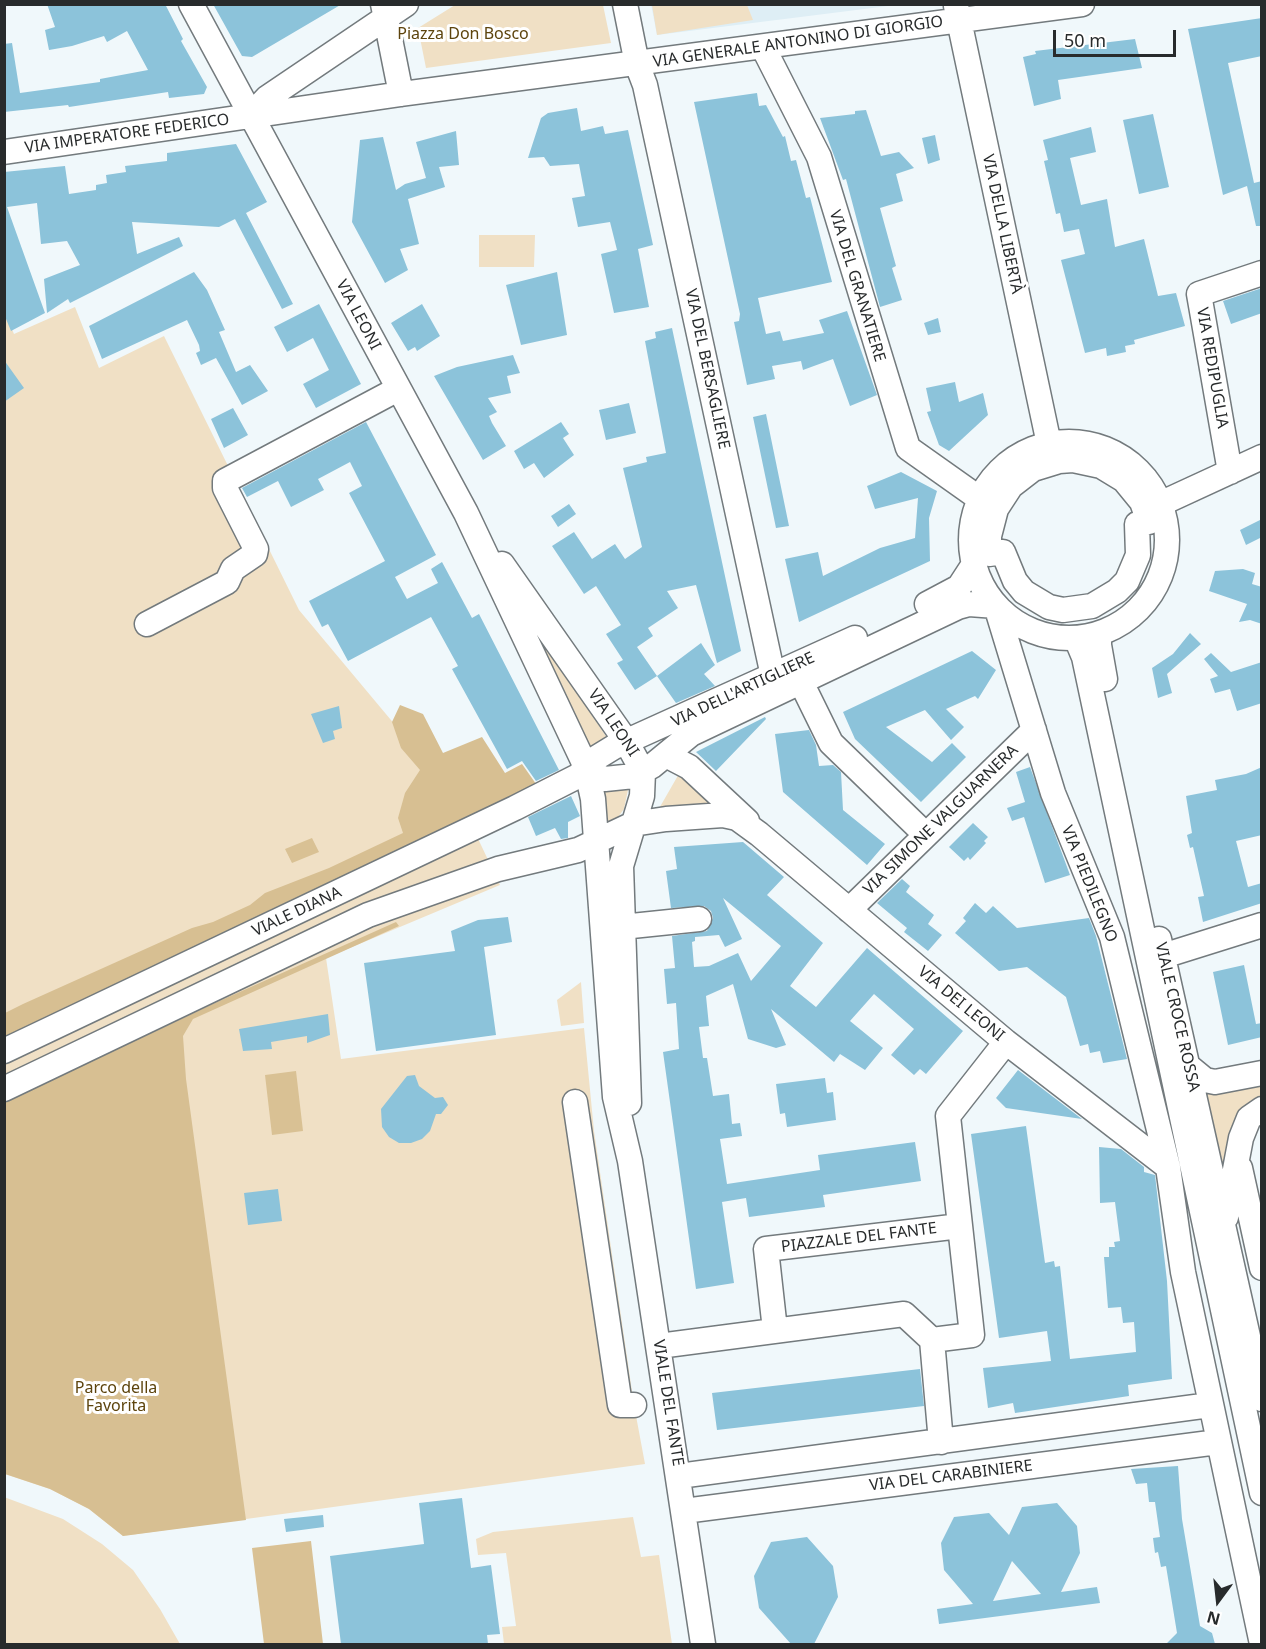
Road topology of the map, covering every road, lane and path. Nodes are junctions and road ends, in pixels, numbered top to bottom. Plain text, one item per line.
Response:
1 (191, 4) edge
2 (625, 4) edge
3 (1082, 4) edge
4 (392, 9) edge
5 (957, 13) edge
6 (763, 47) junction
7 (637, 64) junction
8 (401, 94) junction
9 (250, 116) junction
10 (4, 152) edge
11 (1262, 273) edge
12 (398, 389) junction
13 (1049, 444) junction
14 (1262, 457) edge
15 (1230, 472) junction
16 (980, 499) junction
17 (1161, 504) junction
18 (466, 513) junction
19 (981, 559) junction
20 (996, 606) junction
21 (147, 624) dead end
22 (1099, 634) junction
23 (1076, 638) junction
24 (773, 676) junction
25 (801, 682) junction
26 (611, 720) junction
27 (666, 726) junction
28 (1034, 730) junction
29 (627, 741) junction
30 (666, 755) junction
31 (595, 760) junction
32 (642, 767) junction
33 (642, 796) junction
34 (633, 824) junction
35 (759, 834) junction
36 (926, 835) junction
37 (596, 843) junction
38 (849, 910) junction
39 (699, 919) dead end
40 (1262, 925) edge
41 (622, 927) junction
42 (1163, 956) junction
43 (1006, 1042) junction
44 (4, 1051) edge
45 (1188, 1066) junction
46 (1262, 1073) edge
47 (4, 1089) edge
48 (575, 1102) dead end
49 (1262, 1109) edge
50 (1238, 1159) junction
51 (630, 1161) junction
52 (1178, 1161) junction
53 (960, 1226) junction
54 (1225, 1228) junction
55 (1262, 1268) edge
56 (775, 1330) junction
57 (932, 1341) junction
58 (659, 1346) junction
59 (1262, 1400) edge
60 (634, 1405) dead end
61 (1210, 1405) junction
62 (941, 1442) junction
63 (1218, 1442) junction
64 (679, 1476) junction
65 (1262, 1493) edge
66 (684, 1511) junction
67 (703, 1644) edge
68 (1262, 1644) edge

1 - 9 street, VIA LEONI
2 - 7 street
3 - 5 street, VIA GENERALE ANTONINO DI GIORGIO
4 - 8 street
4 - 9 street
5 - 6 street, VIA GENERALE ANTONINO DI GIORGIO
5 - 13 street, VIA DELLA LIBERTÀ
6 - 7 street, VIA GENERALE ANTONINO DI GIORGIO
6 - 16 street, VIA DEL GRANATIERE
7 - 8 street
7 - 24 street, VIA DEL BERSAGLIERE
8 - 9 street
9 - 10 street, VIA IMPERATORE FEDERICO
9 - 12 street, VIA LEONI
11 - 15 street, VIA REDIPUGLIA
12 - 18 street, VIA LEONI
12 - 21 street
13 - 16 street
13 - 17 street
14 - 15 street
15 - 17 street
16 - 19 street
17 - 22 street
18 - 26 street, VIA LEONI
18 - 31 street, VIA LEONI
19 - 19 street
19 - 20 street
19 - 24 street, VIA DELL'ARTIGLIERE
20 - 23 street
20 - 25 street, VIA DELL'ARTIGLIERE
20 - 28 street, VIA PIEDILEGNO
22 - 23 street
22 - 42 street, VIALE CROCE ROSSA
23 - 52 street, VIALE CROCE ROSSA
24 - 27 street, VIA DELL'ARTIGLIERE
25 - 30 street, VIA DELL'ARTIGLIERE
25 - 36 street
26 - 27 street
26 - 29 street, VIA LEONI
27 - 29 street, VIA DELL'ARTIGLIERE
28 - 36 street, VIA SIMONE VALGUARNERA
28 - 52 street, VIA PIEDILEGNO
29 - 31 street, VIA DELL'ARTIGLIERE
29 - 32 street, VIA LEONI
30 - 32 street, VIA DELL'ARTIGLIERE
30 - 33 street, VIA DELL'ARTIGLIERE
30 - 35 street
31 - 32 street, VIA DELL'ARTIGLIERE
31 - 37 street, VIA LEONI
31 - 44 street, VIALE DIANA
32 - 33 street, VIA LEONI
33 - 34 street, VIA LEONI
34 - 35 street, VIALE DIANA
34 - 37 street, VIALE DIANA
34 - 41 street, VIALE DEL FANTE
35 - 38 street, VIA DEI LEONI
36 - 38 street, VIA SIMONE VALGUARNERA
37 - 47 street, VIALE DIANA
37 - 51 street, VIALE DEL FANTE
38 - 43 street, VIA DEI LEONI
39 - 41 street
40 - 42 street
41 - 51 street, VIALE DEL FANTE
42 - 45 street, VIALE CROCE ROSSA
43 - 52 street, VIA DEI LEONI
43 - 53 street, PIAZZALE DEL FANTE
45 - 46 street
45 - 54 street, VIALE CROCE ROSSA
48 - 60 street
49 - 50 street
50 - 54 street
50 - 55 street
51 - 58 street, VIALE DEL FANTE
52 - 61 street, VIALE CROCE ROSSA
52 - 65 street, VIALE CROCE ROSSA
53 - 56 street, PIAZZALE DEL FANTE
53 - 57 street, PIAZZALE DEL FANTE
54 - 59 street, VIALE CROCE ROSSA
56 - 57 street
56 - 58 street
57 - 62 street
58 - 64 street, VIALE DEL FANTE
61 - 62 street
61 - 63 street, VIALE CROCE ROSSA
62 - 64 street
63 - 66 street, VIA DEL CARABINIERE
63 - 68 street, VIALE CROCE ROSSA
64 - 66 street, VIALE DEL FANTE
66 - 67 street, VIALE DEL FANTE

